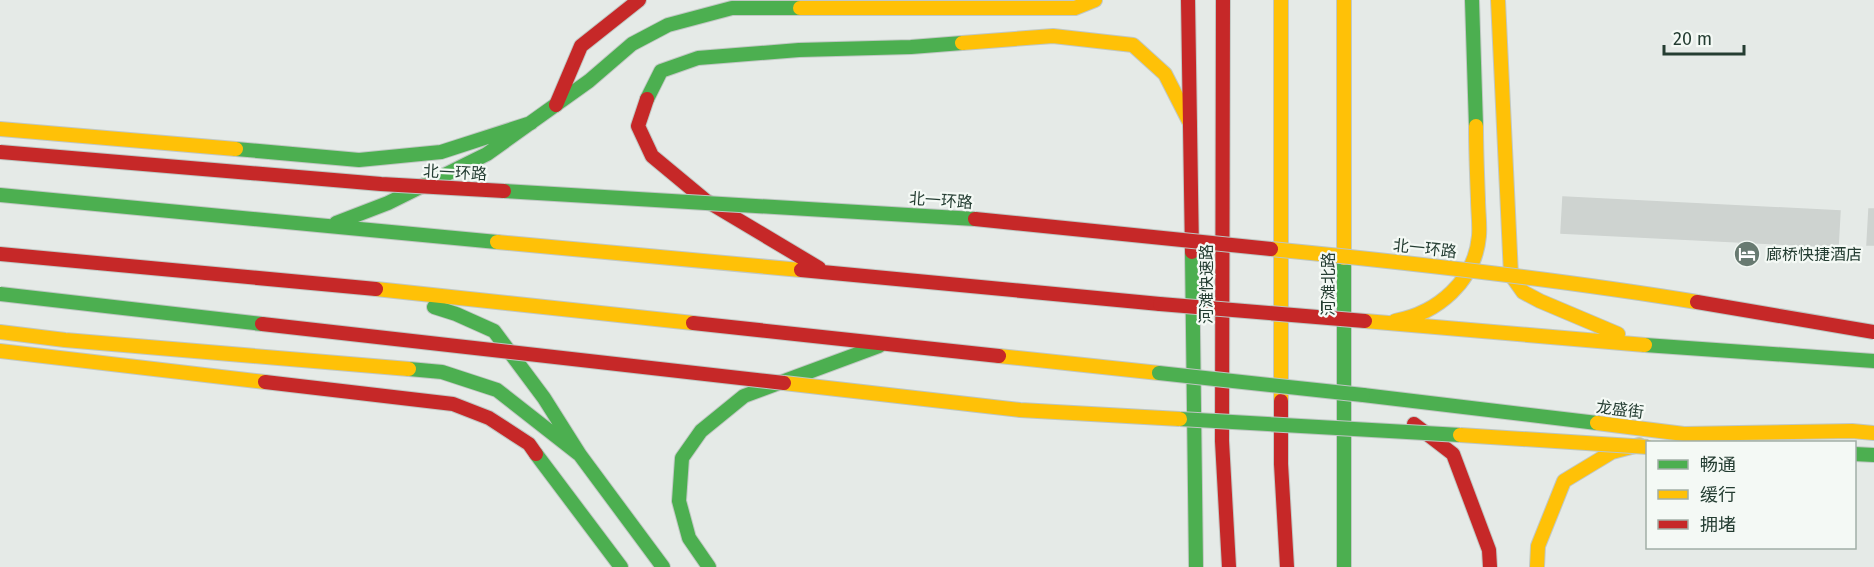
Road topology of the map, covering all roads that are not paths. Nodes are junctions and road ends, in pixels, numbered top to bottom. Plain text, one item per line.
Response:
1 (639, 0) edge
2 (1095, 0) edge
3 (1188, 0) edge
4 (1223, 0) edge
5 (1281, 0) edge
6 (1344, 0) edge
7 (1472, 0) edge
8 (1498, 0) edge
9 (556, 105) junction
10 (531, 123) junction
11 (1190, 123) junction
12 (0, 129) edge
13 (0, 153) edge
14 (0, 195) edge
15 (329, 226) junction
16 (0, 254) edge
17 (826, 272) junction
18 (368, 288) junction
19 (0, 294) edge
20 (1370, 322) junction
21 (0, 332) edge
22 (1874, 332) edge
23 (886, 344) junction
24 (1644, 345) junction
25 (0, 351) edge
26 (1874, 361) edge
27 (497, 390) junction
28 (1380, 397) junction
29 (489, 418) junction
30 (1874, 433) edge
31 (1684, 434) junction
32 (1659, 441) edge
33 (1646, 444) edge
34 (1646, 444) edge
35 (1856, 454) edge
36 (580, 455) junction
37 (1874, 455) edge
38 (1195, 565) edge
39 (621, 567) edge
40 (663, 567) edge
41 (710, 567) edge
42 (1229, 567) edge
43 (1287, 567) edge
44 (1344, 567) edge
45 (1490, 567) edge
46 (1537, 567) edge

1 - 9 main road
2 - 9 main road
3 - 11 main road
4 - 42 main road, 河滩快速路
5 - 43 main road
6 - 44 main road, 河滩北路
7 - 20 main road
8 - 24 main road
9 - 10 main road
10 - 12 main road
10 - 15 main road
11 - 17 main road
11 - 38 main road
13 - 22 main road, 北一环路, bridge
14 - 15 main road
15 - 17 main road
16 - 18 main road
17 - 20 main road, bridge
18 - 23 main road, 龙盛街
18 - 36 main road
19 - 33 main road, bridge
20 - 24 main road
21 - 27 main road
23 - 28 main road, 龙盛街, bridge
23 - 41 main road
24 - 26 main road
25 - 29 main road
27 - 29 main road
27 - 36 main road
28 - 31 main road, 龙盛街
28 - 45 main road
29 - 39 main road
30 - 31 main road, 龙盛街
31 - 32 main road
34 - 46 main road
35 - 37 main road
36 - 40 main road

